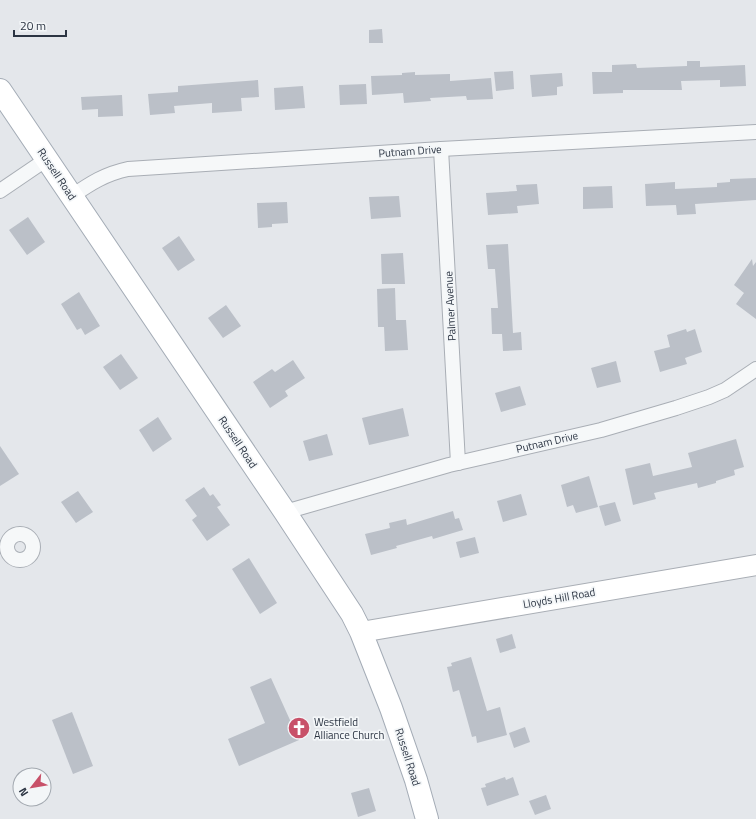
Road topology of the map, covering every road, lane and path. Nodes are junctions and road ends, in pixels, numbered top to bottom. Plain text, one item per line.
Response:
1 (0, 90) edge
2 (756, 132) edge
3 (441, 150) junction
4 (47, 159) junction
5 (0, 191) edge
6 (72, 196) junction
7 (756, 369) edge
8 (458, 463) junction
9 (285, 512) junction
10 (756, 565) edge
11 (361, 632) junction
12 (427, 819) edge

1 - 4 main road, Russell Road
2 - 3 street, Putnam Drive
3 - 6 street, Putnam Drive
3 - 8 street, Palmer Avenue
4 - 5 street
4 - 6 main road, Russell Road
6 - 9 main road, Russell Road
7 - 8 street, Putnam Drive
8 - 9 street, Putnam Drive
9 - 11 main road, Russell Road
10 - 11 main road, Lloyds Hill Road
11 - 12 main road, Russell Road

